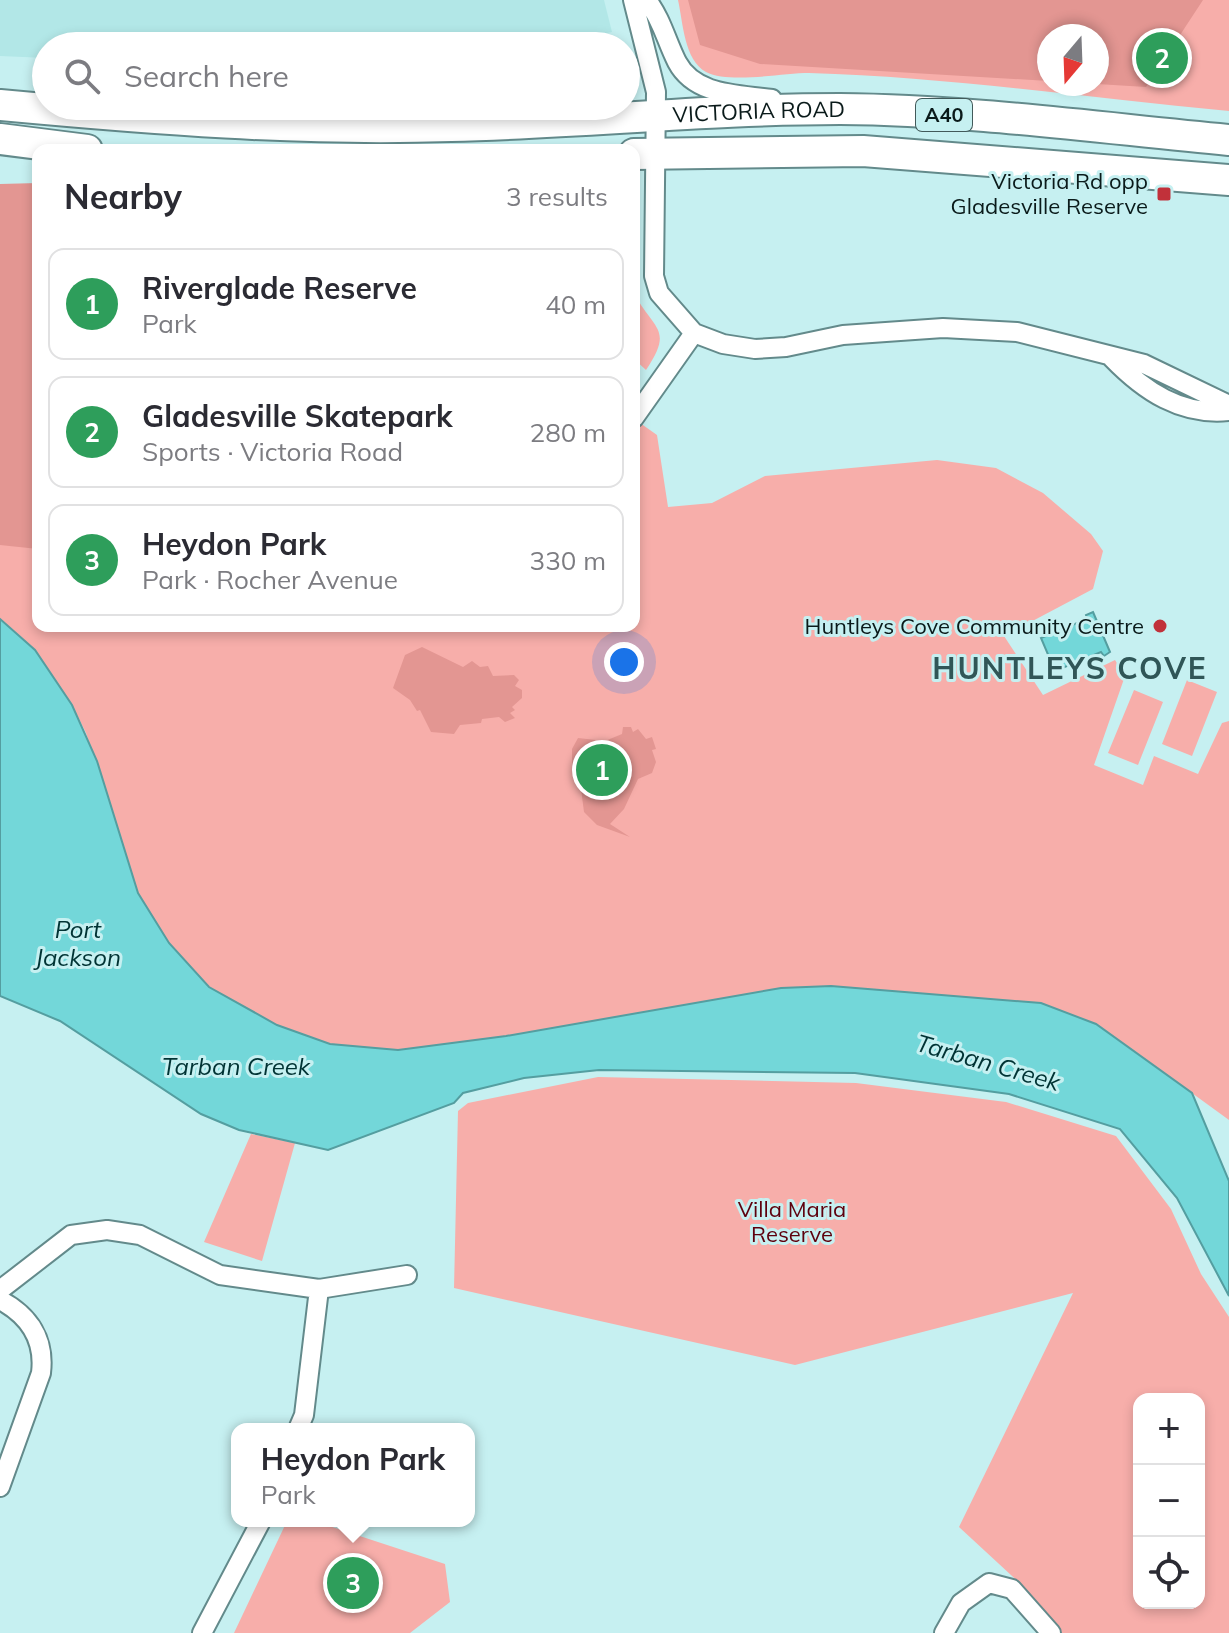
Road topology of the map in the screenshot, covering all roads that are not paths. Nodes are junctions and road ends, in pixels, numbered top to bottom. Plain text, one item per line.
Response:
1 (633, 0) edge
2 (647, 0) edge
3 (0, 105) edge
4 (32, 107) edge
5 (840, 109) junction
6 (658, 117) junction
7 (640, 118) edge
8 (197, 120) edge
9 (567, 120) edge
10 (0, 139) edge
11 (1229, 140) edge
12 (40, 144) edge
13 (645, 154) edge
14 (1229, 180) edge
15 (694, 333) junction
16 (1112, 358) junction
17 (1229, 405) edge
18 (640, 410) edge
19 (1229, 411) edge
20 (407, 1275) dead end
21 (319, 1289) junction
22 (0, 1290) edge
23 (0, 1300) edge
24 (301, 1423) edge
25 (0, 1487) edge
26 (258, 1527) edge
27 (202, 1633) edge
28 (944, 1633) edge
29 (1051, 1633) edge

1 - 6 street
2 - 5 street
3 - 4 highway, VICTORIA ROAD / A40
5 - 6 highway, VICTORIA ROAD / A40
5 - 11 highway, VICTORIA ROAD / A40
6 - 7 highway, VICTORIA ROAD / A40
6 - 13 street
8 - 9 highway, VICTORIA ROAD / A40
10 - 12 highway
13 - 14 highway, VICTORIA ROAD / A40
13 - 15 street
15 - 16 street
15 - 18 street
16 - 17 street
16 - 19 street
20 - 21 street
21 - 22 street
21 - 24 street
23 - 25 street
26 - 27 street
28 - 29 street

